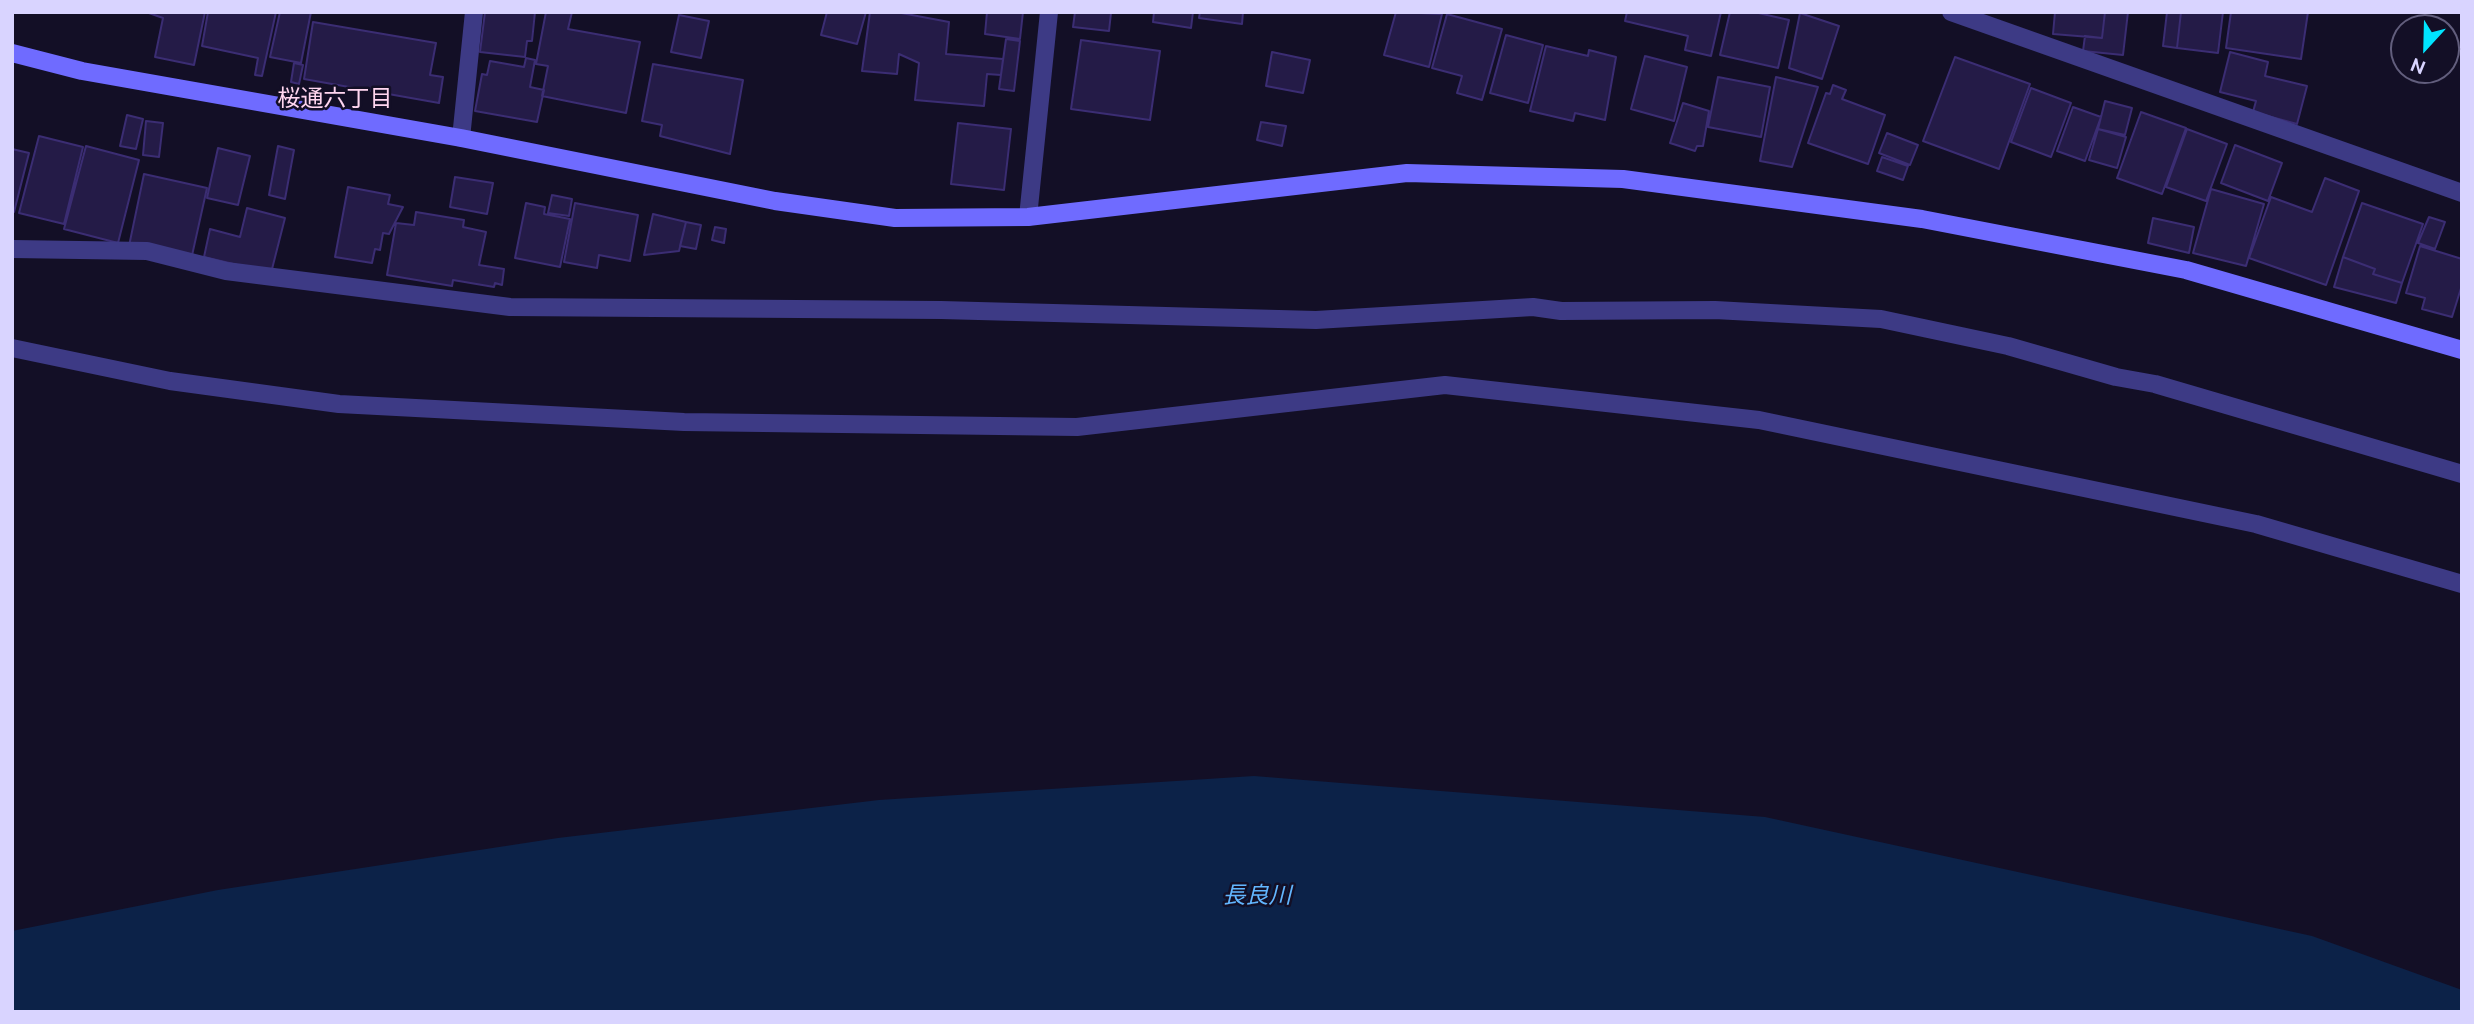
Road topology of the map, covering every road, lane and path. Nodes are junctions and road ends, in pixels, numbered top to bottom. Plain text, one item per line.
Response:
1 (474, 12) edge
2 (1048, 12) edge
3 (1951, 12) edge
4 (12, 53) edge
5 (461, 138) junction
6 (2462, 193) edge
7 (1028, 217) junction
8 (12, 249) edge
9 (12, 348) edge
10 (2462, 350) edge
11 (2462, 474) edge
12 (2462, 584) edge

1 - 5 street
2 - 7 street
3 - 6 street
4 - 5 street
5 - 7 street
7 - 10 street
8 - 11 street
9 - 12 street

